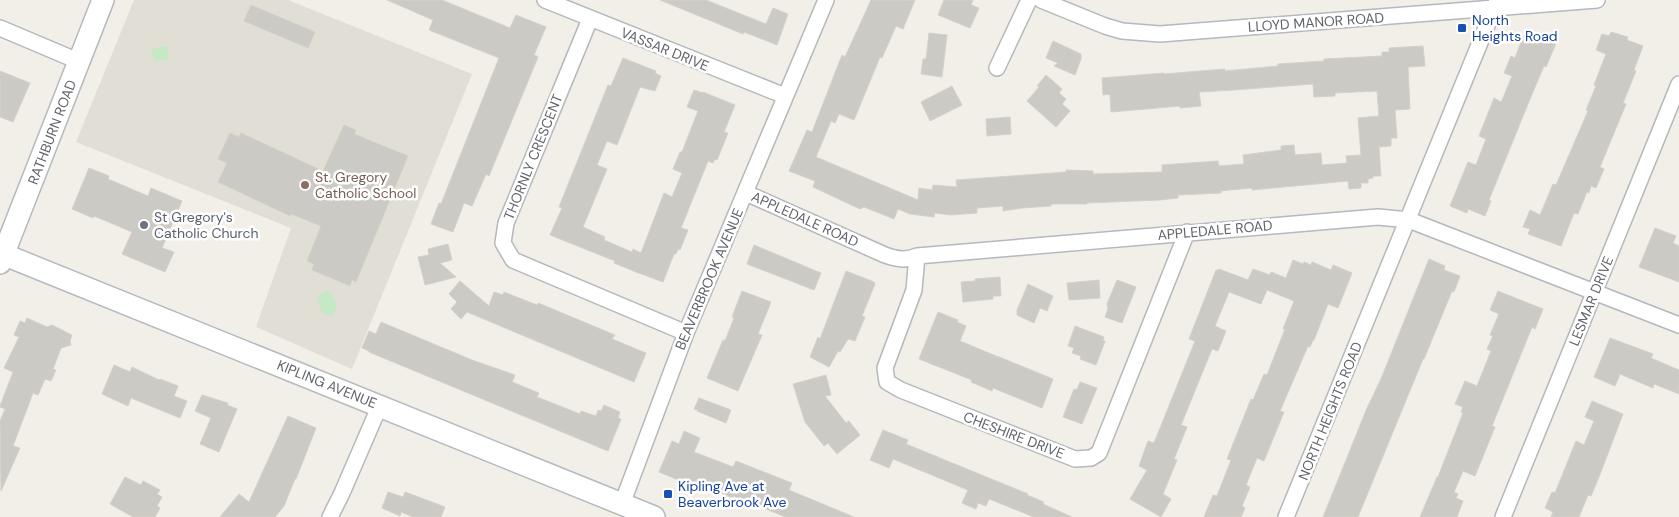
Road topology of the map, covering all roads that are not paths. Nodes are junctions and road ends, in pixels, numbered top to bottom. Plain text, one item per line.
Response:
1 (103, 0) edge
2 (545, 0) edge
3 (826, 0) edge
4 (1029, 0) edge
5 (1041, 0) edge
6 (1597, 0) edge
7 (1528, 3) edge
8 (1496, 4) edge
9 (590, 19) junction
10 (0, 28) edge
11 (78, 61) junction
12 (997, 68) dead end
13 (1679, 84) edge
14 (784, 96) junction
15 (746, 193) junction
16 (1409, 220) junction
17 (1186, 232) junction
18 (917, 256) junction
19 (1, 257) edge
20 (1594, 293) junction
21 (1679, 325) edge
22 (686, 333) junction
23 (380, 405) junction
24 (622, 504) junction
25 (330, 517) edge
26 (654, 517) edge
27 (1286, 517) edge
28 (1503, 517) edge

1 - 11 main road, RATHBURN ROAD
2 - 9 street, VASSAR DRIVE
3 - 14 street, BEAVERBROOK AVENUE
4 - 12 street
5 - 8 street, LLOYD MANOR ROAD
6 - 7 street, LLOYD MANOR ROAD
7 - 8 street, LLOYD MANOR ROAD
8 - 16 street, NORTH HEIGHTS ROAD
9 - 14 street, VASSAR DRIVE
9 - 22 street, THORNLY CRESCENT
10 - 11 street
11 - 19 main road, RATHBURN ROAD
13 - 20 street, LESMAR DRIVE
14 - 15 street, BEAVERBROOK AVENUE
15 - 18 street, APPLEDALE ROAD
15 - 22 street, BEAVERBROOK AVENUE
16 - 17 street, APPLEDALE ROAD
16 - 20 street, APPLEDALE ROAD
16 - 27 street, NORTH HEIGHTS ROAD
17 - 18 street, APPLEDALE ROAD
17 - 18 street, CHESHIRE DRIVE
19 - 23 main road, KIPLING AVENUE
20 - 21 street, APPLEDALE ROAD
20 - 28 street, LESMAR DRIVE
22 - 24 street, BEAVERBROOK AVENUE
23 - 24 main road, KIPLING AVENUE
23 - 25 street
24 - 26 main road, KIPLING AVENUE

